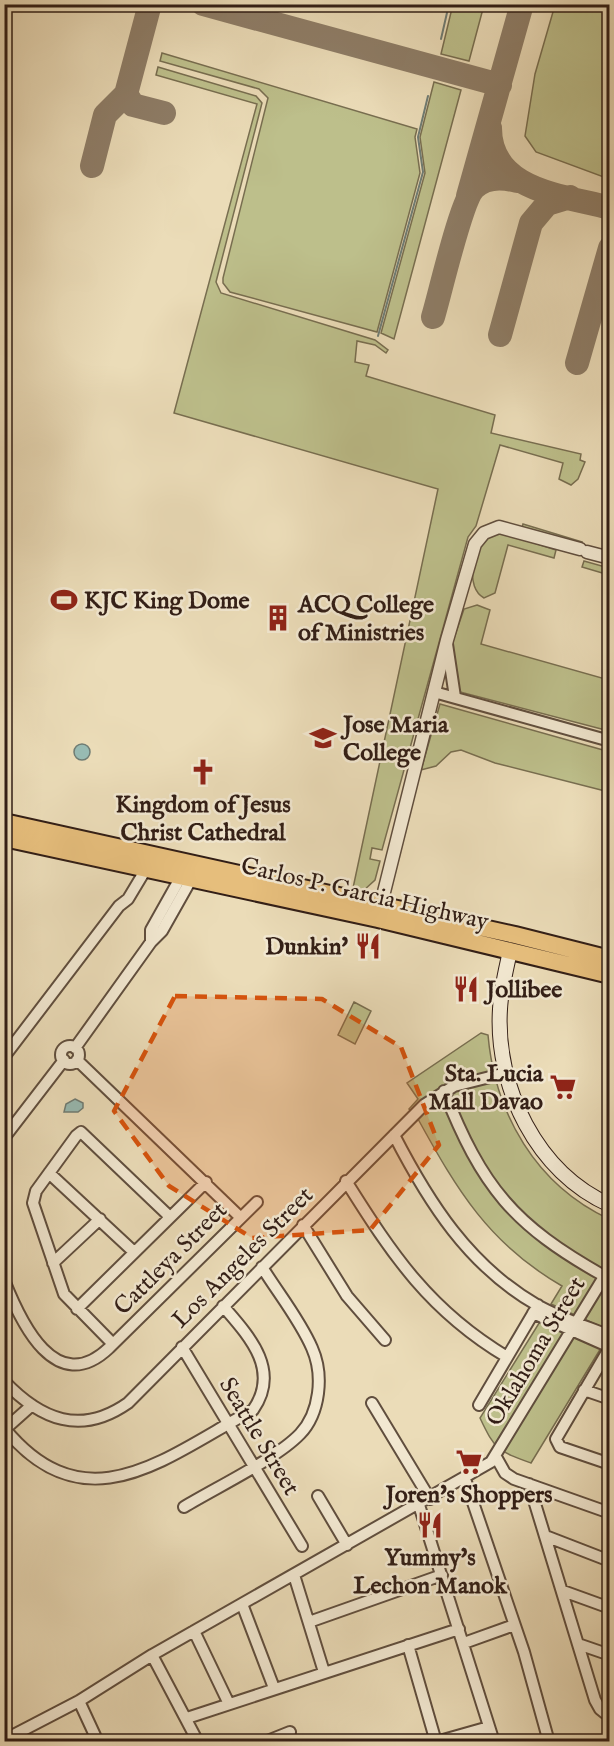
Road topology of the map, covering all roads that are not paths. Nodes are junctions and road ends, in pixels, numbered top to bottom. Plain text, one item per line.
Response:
1 (609, 558) edge
2 (447, 640) junction
3 (434, 692) junction
4 (455, 697) junction
5 (609, 741) edge
6 (4, 822) edge
7 (4, 838) edge
8 (143, 868) junction
9 (189, 871) junction
10 (379, 912) junction
11 (510, 951) junction
12 (609, 959) edge
13 (609, 975) edge
14 (75, 1048) junction
15 (4, 1057) edge
16 (64, 1060) junction
17 (77, 1060) junction
18 (506, 1073) junction
19 (444, 1091) junction
20 (394, 1135) junction
21 (4, 1138) edge
22 (49, 1173) junction
23 (346, 1181) junction
24 (206, 1182) junction
25 (257, 1202) dead end
26 (609, 1206) edge
27 (169, 1216) junction
28 (240, 1217) junction
29 (100, 1219) junction
30 (303, 1225) junction
31 (134, 1252) junction
32 (53, 1263) junction
33 (262, 1267) junction
34 (607, 1272) edge
35 (4, 1280) edge
36 (223, 1306) junction
37 (77, 1309) junction
38 (536, 1309) junction
39 (574, 1327) junction
40 (609, 1336) edge
41 (386, 1340) dead end
42 (113, 1344) junction
43 (182, 1347) junction
44 (609, 1347) edge
45 (507, 1358) junction
46 (4, 1381) edge
47 (584, 1390) junction
48 (609, 1400) edge
49 (372, 1403) dead end
50 (32, 1405) junction
51 (479, 1405) dead end
52 (228, 1423) junction
53 (5, 1429) edge
54 (496, 1457) junction
55 (609, 1464) edge
56 (254, 1466) junction
57 (465, 1479) junction
58 (530, 1484) junction
59 (318, 1496) dead end
60 (430, 1499) junction
61 (419, 1505) junction
62 (184, 1507) dead end
63 (609, 1513) edge
64 (548, 1537) junction
65 (347, 1545) junction
66 (302, 1546) dead end
67 (609, 1561) edge
68 (294, 1575) junction
69 (442, 1575) junction
70 (563, 1591) junction
71 (242, 1604) junction
72 (609, 1608) edge
73 (309, 1622) junction
74 (514, 1625) junction
75 (459, 1629) junction
76 (194, 1631) junction
77 (464, 1643) junction
78 (408, 1645) junction
79 (580, 1645) junction
80 (609, 1654) edge
81 (152, 1655) junction
82 (324, 1672) junction
83 (274, 1688) junction
84 (76, 1703) junction
85 (229, 1704) junction
86 (60, 1711) junction
87 (609, 1717) edge
88 (187, 1718) junction
89 (489, 1726) junction
90 (4, 1732) edge
91 (290, 1732) dead end
92 (4, 1740) edge
93 (90, 1742) edge
94 (98, 1742) edge
95 (198, 1742) edge
96 (265, 1742) edge
97 (436, 1742) edge
98 (494, 1742) edge
99 (549, 1742) edge

1 - 2 street
2 - 3 street
2 - 4 street
3 - 4 street
3 - 10 street
4 - 5 street
6 - 9 highway, Carlos P. Garcia Highway
7 - 8 highway, Carlos P. Garcia Highway
8 - 9 highway, Carlos P. Garcia Highway
8 - 15 street
9 - 10 highway, Carlos P. Garcia Highway
9 - 14 street
10 - 11 highway, Carlos P. Garcia Highway
10 - 12 highway, Carlos P. Garcia Highway
11 - 13 highway, Carlos P. Garcia Highway
11 - 18 main road
14 - 16 street
14 - 17 street
16 - 17 street
16 - 21 street
17 - 24 street
18 - 19 street, Los Angeles Street
18 - 26 main road
19 - 20 street, Los Angeles Street
19 - 34 street
20 - 23 street, Los Angeles Street
20 - 38 street
22 - 27 street
22 - 29 street
22 - 32 street
23 - 30 street, Los Angeles Street
23 - 45 street
24 - 27 street
24 - 28 street
25 - 28 street, Cattleya Street
27 - 31 street
28 - 42 street, Cattleya Street
29 - 31 street
29 - 32 street
30 - 33 street, Los Angeles Street
30 - 41 street
31 - 37 street
32 - 37 street
33 - 36 street, Los Angeles Street
33 - 56 street
34 - 39 street, Oklahoma Street
35 - 42 street, Cattleya Street
36 - 43 street, Los Angeles Street
36 - 52 street
37 - 42 street
38 - 39 street
38 - 45 street
39 - 40 street
39 - 44 street
39 - 54 street, Oklahoma Street
43 - 50 street, Los Angeles Street
43 - 52 street, Seattle Street
44 - 47 street
45 - 51 street
46 - 50 street, Los Angeles Street
47 - 48 street
47 - 55 street
49 - 60 street
50 - 53 street
52 - 53 street
52 - 56 street, Seattle Street
54 - 57 street
54 - 58 street
56 - 62 street
56 - 66 street, Seattle Street
57 - 60 street
57 - 74 street
58 - 63 street
58 - 64 street
59 - 65 street
60 - 61 street
61 - 65 street
61 - 69 street
64 - 67 street
64 - 70 street
65 - 68 street
68 - 71 street
68 - 73 street
69 - 73 street
69 - 75 street
70 - 72 street
70 - 79 street
71 - 76 street
71 - 83 street
73 - 82 street
74 - 77 street
74 - 99 street
75 - 77 street
75 - 78 street
76 - 81 street
76 - 85 street
77 - 89 street
78 - 82 street
78 - 97 street
79 - 80 street
79 - 87 street
81 - 84 street
81 - 88 street
82 - 83 street
83 - 85 street
84 - 86 street
84 - 93 street
84 - 94 street
85 - 88 street
86 - 90 street
86 - 92 street
88 - 95 street
89 - 97 street
89 - 98 street
91 - 96 street

